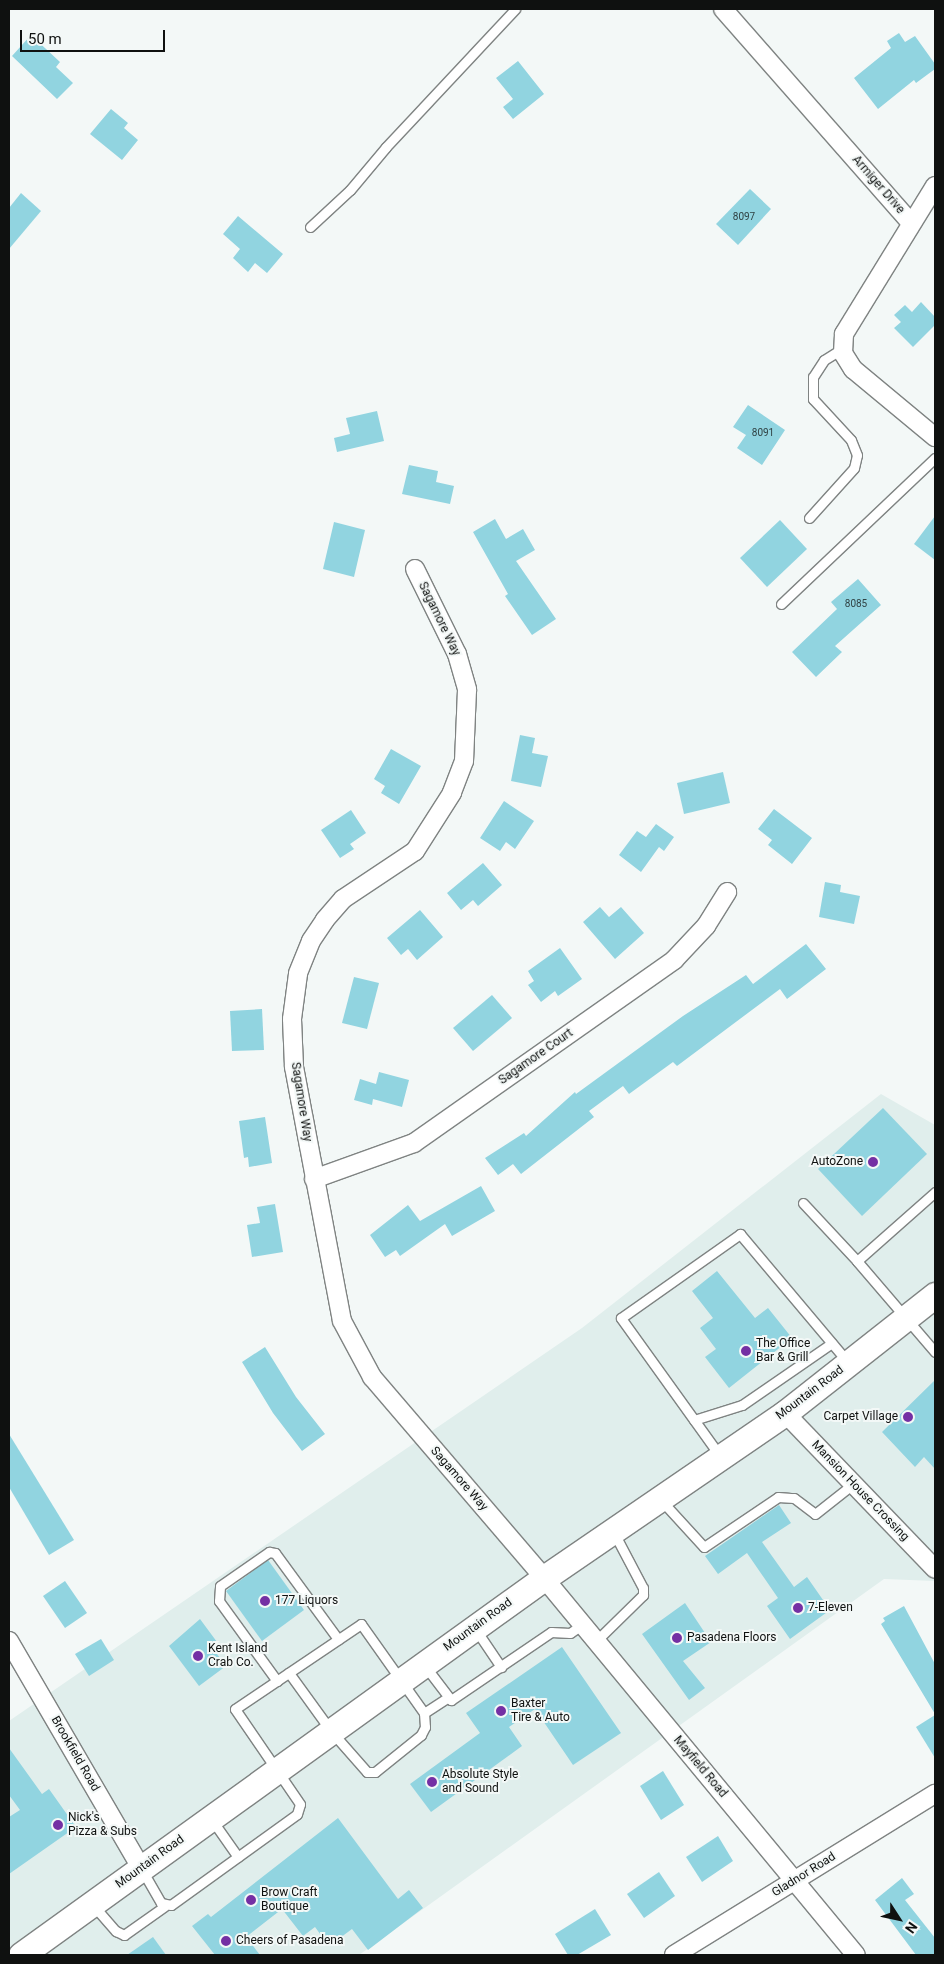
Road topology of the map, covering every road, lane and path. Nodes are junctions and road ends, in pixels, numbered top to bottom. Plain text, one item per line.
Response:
1 (515, 9) edge
2 (723, 9) edge
3 (935, 186) edge
4 (911, 223) junction
5 (310, 227) dead end
6 (843, 348) junction
7 (935, 437) edge
8 (935, 458) edge
9 (809, 518) dead end
10 (415, 569) dead end
11 (781, 604) dead end
12 (727, 892) dead end
13 (314, 1179) junction
14 (935, 1192) edge
15 (803, 1203) dead end
16 (857, 1261) junction
17 (935, 1295) edge
18 (906, 1318) junction
19 (832, 1343) junction
20 (935, 1352) edge
21 (849, 1363) junction
22 (785, 1413) junction
23 (694, 1420) junction
24 (721, 1457) junction
25 (854, 1484) junction
26 (660, 1499) junction
27 (613, 1531) junction
28 (935, 1569) edge
29 (544, 1578) junction
30 (583, 1624) junction
31 (475, 1628) junction
32 (338, 1639) junction
33 (9, 1641) edge
34 (596, 1641) junction
35 (424, 1665) junction
36 (501, 1667) junction
37 (289, 1673) junction
38 (402, 1680) junction
39 (277, 1681) junction
40 (447, 1698) junction
41 (424, 1713) junction
42 (331, 1731) junction
43 (277, 1770) junction
44 (935, 1794) edge
45 (211, 1818) junction
46 (238, 1857) junction
47 (141, 1868) junction
48 (794, 1881) junction
49 (92, 1904) junction
50 (165, 1906) junction
51 (21, 1955) edge
52 (674, 1955) edge
53 (856, 1955) edge

1 - 5 lane
2 - 4 street, Armiger Drive
3 - 4 street
4 - 6 street, Armiger Drive
6 - 7 street
6 - 9 lane
8 - 11 lane
10 - 13 street, Sagamore Way
12 - 13 street, Sagamore Court
13 - 29 street, Sagamore Way
14 - 16 lane
15 - 16 lane
16 - 18 lane
17 - 18 main road, Mountain Road
18 - 20 lane
18 - 21 main road, Mountain Road
19 - 21 lane
19 - 23 lane
19 - 23 lane
21 - 22 main road, Mountain Road
22 - 24 main road, Mountain Road
22 - 25 street, Mansion House Crossing
23 - 24 lane
24 - 26 main road, Mountain Road
25 - 26 lane
25 - 28 street, Mansion House Crossing
26 - 27 main road, Mountain Road
27 - 29 main road, Mountain Road
27 - 34 lane
29 - 30 street, Mayfield Road
29 - 31 main road, Mountain Road
30 - 34 street, Mayfield Road
30 - 36 lane
31 - 35 main road, Mountain Road
31 - 36 lane
32 - 37 lane
32 - 38 lane
32 - 39 lane
33 - 47 street, Brookfield Road
34 - 48 street, Mayfield Road
35 - 38 main road, Mountain Road
35 - 40 lane
36 - 40 lane
37 - 39 lane
37 - 42 lane
38 - 41 lane
38 - 42 main road, Mountain Road
39 - 43 lane
40 - 41 lane
41 - 42 lane
42 - 43 main road, Mountain Road
43 - 45 main road, Mountain Road
43 - 46 lane
44 - 48 street, Gladnor Road
45 - 46 lane
45 - 47 main road, Mountain Road
46 - 50 lane
47 - 49 main road, Mountain Road
47 - 50 lane
48 - 52 street, Gladnor Road
48 - 53 street, Mayfield Road
49 - 50 lane
49 - 51 main road, Mountain Road

